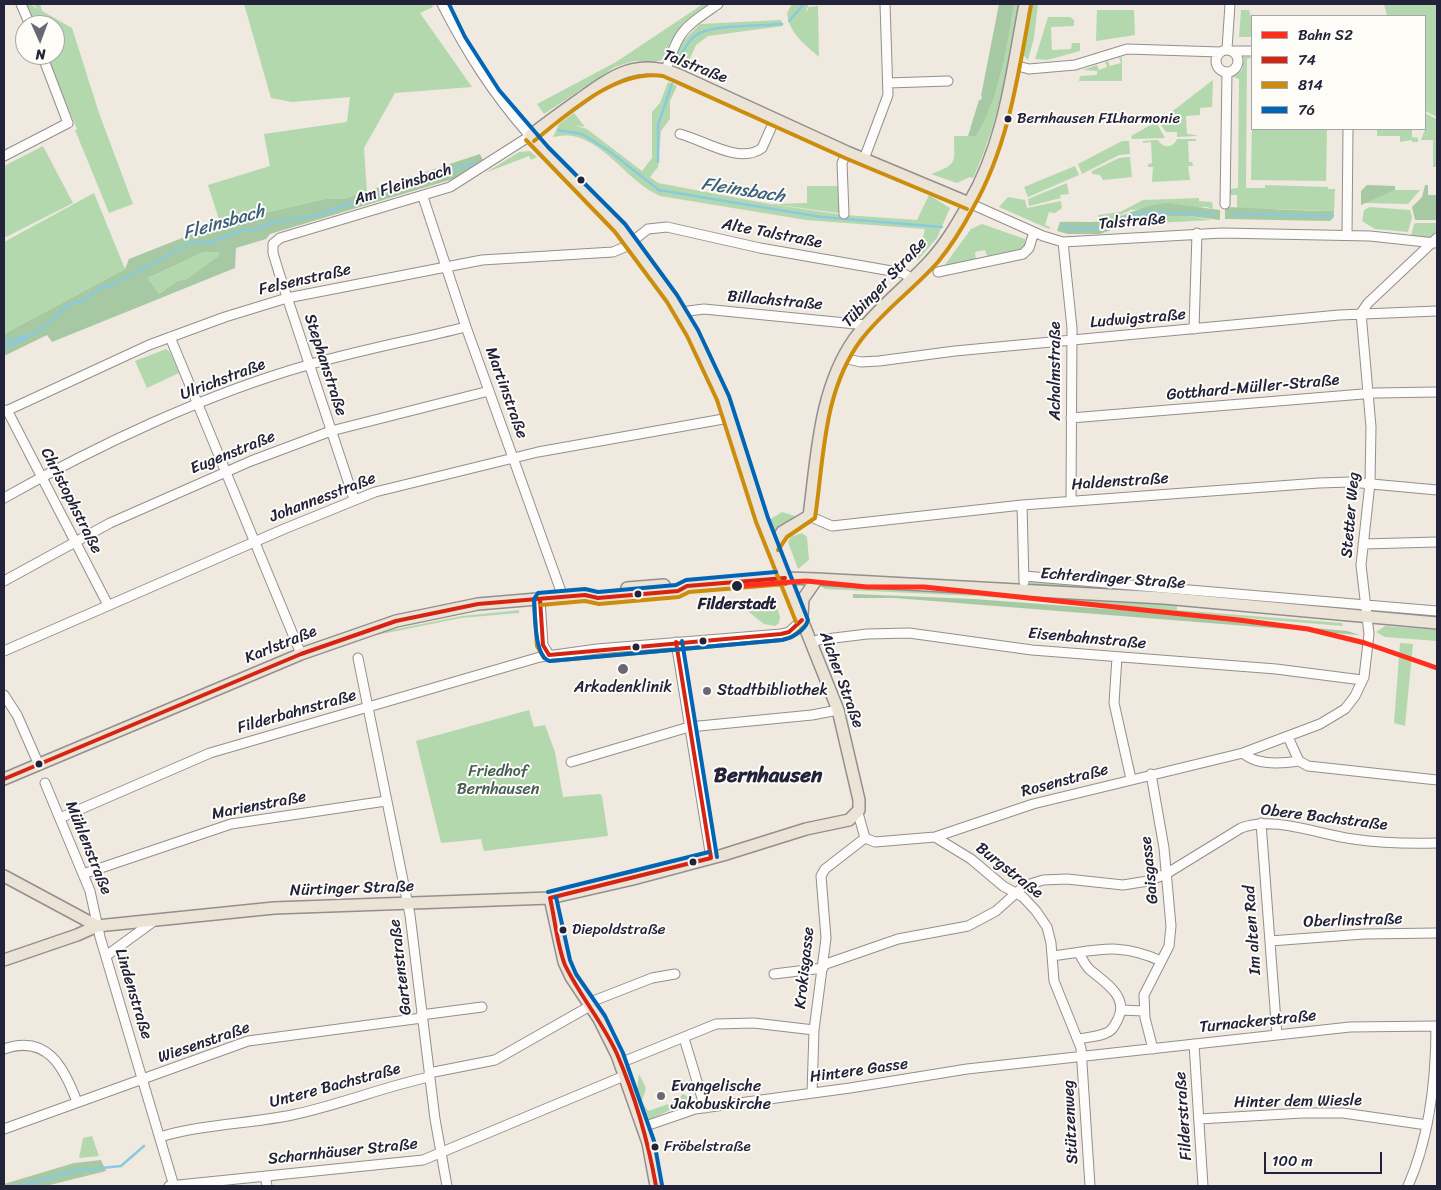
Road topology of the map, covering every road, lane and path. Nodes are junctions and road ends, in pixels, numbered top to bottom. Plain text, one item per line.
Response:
1 (442, 4) edge
2 (718, 4) edge
3 (885, 4) edge
4 (1025, 4) edge
5 (1230, 4) edge
6 (1196, 50) junction
7 (1227, 51) junction
8 (1251, 51) edge
9 (46, 65) edge
10 (1014, 65) junction
11 (1217, 66) junction
12 (666, 70) junction
13 (1227, 72) junction
14 (948, 81) dead end
15 (888, 83) junction
16 (775, 119) junction
17 (1348, 130) edge
18 (680, 134) dead end
19 (530, 136) junction
20 (847, 152) junction
21 (4, 156) edge
22 (864, 160) junction
23 (423, 197) junction
24 (970, 203) junction
25 (1225, 204) dead end
26 (844, 214) dead end
27 (1034, 232) junction
28 (1197, 233) junction
29 (1347, 236) junction
30 (275, 240) joint
31 (1435, 241) edge
32 (1063, 242) junction
33 (631, 243) junction
34 (446, 266) junction
35 (938, 272) dead end
36 (912, 279) junction
37 (287, 298) junction
38 (1437, 311) edge
39 (681, 312) junction
40 (1362, 313) junction
41 (866, 325) junction
42 (466, 327) junction
43 (1194, 329) junction
44 (170, 337) junction
45 (1071, 340) junction
46 (843, 358) junction
47 (309, 365) junction
48 (489, 391) junction
49 (1437, 392) edge
50 (1369, 394) junction
51 (198, 405) junction
52 (5, 411) edge
53 (729, 418) junction
54 (1071, 418) junction
55 (331, 431) junction
56 (513, 458) junction
57 (225, 471) junction
58 (42, 477) junction
59 (1370, 483) junction
60 (1437, 490) edge
61 (4, 498) edge
62 (354, 499) junction
63 (1071, 501) junction
64 (1022, 505) junction
65 (809, 516) junction
66 (75, 541) junction
67 (254, 542) junction
68 (1437, 542) edge
69 (1363, 544) junction
70 (773, 547) junction
71 (1024, 576) junction
72 (785, 578) junction
73 (817, 579) junction
74 (4, 581) edge
75 (1024, 590) junction
76 (563, 597) junction
77 (540, 599) junction
78 (108, 605) junction
79 (1365, 606) junction
80 (1437, 611) edge
81 (1368, 618) junction
82 (802, 620) junction
83 (1437, 623) edge
84 (676, 642) junction
85 (811, 644) junction
86 (4, 651) edge
87 (300, 654) junction
88 (549, 655) junction
89 (1117, 657) junction
90 (358, 658) dead end
91 (1362, 680) junction
92 (4, 695) edge
93 (367, 707) junction
94 (838, 710) junction
95 (689, 727) junction
96 (1288, 737) junction
97 (1243, 753) junction
98 (1299, 761) junction
99 (571, 762) dead end
100 (39, 765) junction
101 (1151, 774) junction
102 (4, 779) edge
103 (1131, 780) junction
104 (1437, 780) edge
105 (45, 783) dead end
106 (386, 801) junction
107 (858, 812) junction
108 (60, 818) junction
109 (1261, 823) junction
110 (935, 837) junction
111 (865, 838) junction
112 (1437, 843) edge
113 (710, 858) junction
114 (83, 874) junction
115 (1166, 874) junction
116 (4, 876) edge
117 (1015, 892) junction
118 (550, 898) junction
119 (408, 903) junction
120 (154, 921) junction
121 (97, 926) junction
122 (1437, 933) edge
123 (1270, 941) junction
124 (1078, 953) junction
125 (106, 956) junction
126 (1052, 956) junction
127 (4, 960) edge
128 (1161, 961) junction
129 (823, 967) junction
130 (675, 974) dead end
131 (774, 974) dead end
132 (589, 1005) junction
133 (482, 1007) dead end
134 (1122, 1010) junction
135 (1143, 1011) junction
136 (422, 1017) junction
137 (1436, 1026) edge
138 (814, 1030) junction
139 (1276, 1035) junction
140 (684, 1038) junction
141 (1079, 1039) junction
142 (1194, 1044) junction
143 (4, 1049) edge
144 (1153, 1049) junction
145 (1082, 1057) junction
146 (620, 1063) junction
147 (429, 1075) junction
148 (624, 1076) junction
149 (143, 1080) junction
150 (812, 1093) junction
151 (77, 1102) junction
152 (705, 1108) junction
153 (1199, 1120) junction
154 (1427, 1125) junction
155 (643, 1127) junction
156 (4, 1129) edge
157 (160, 1137) junction
158 (440, 1154) junction
159 (264, 1176) junction
160 (173, 1186) edge
161 (267, 1186) edge
162 (447, 1186) edge
163 (656, 1186) edge
164 (1090, 1186) edge
165 (1203, 1186) edge
166 (1408, 1186) edge

1 - 19 street, Aicher Straße
2 - 12 street
3 - 15 street
4 - 10 main road, Tübinger Straße
5 - 7 street
6 - 7 street
6 - 10 street
6 - 11 street
7 - 8 street
7 - 11 street
7 - 13 street
9 - 21 street
10 - 24 main road, Tübinger Straße
11 - 13 street
12 - 16 main road, Talstraße
12 - 19 main road, Talstraße
13 - 25 street
14 - 15 street
15 - 22 street
16 - 18 street
16 - 20 main road, Talstraße
17 - 29 street
19 - 23 street, Am Fleinsbach
19 - 33 main road, Aicher Straße
20 - 22 main road, Talstraße
20 - 26 street
22 - 24 main road, Talstraße
23 - 30 street, Am Fleinsbach
23 - 34 street, Martinstraße
24 - 27 street, Talstraße
24 - 36 main road, Tübinger Straße
27 - 32 street, Talstraße
27 - 35 street
28 - 29 street, Talstraße
28 - 32 street, Talstraße
28 - 43 street
29 - 31 street, Talstraße
30 - 37 street, Stephanstraße
31 - 40 street
32 - 45 street, Achalmstraße
33 - 34 street, Felsenstraße
33 - 36 street, Alte Talstraße
33 - 39 main road, Aicher Straße
34 - 37 street, Felsenstraße
34 - 42 street, Martinstraße
36 - 41 main road, Tübinger Straße
37 - 44 street, Felsenstraße
37 - 47 street, Stephanstraße
38 - 40 street, Ludwigstraße
39 - 41 street, Billachstraße
39 - 53 main road, Aicher Straße
40 - 43 street, Ludwigstraße
40 - 50 street, Stetter Weg
41 - 46 main road, Tübinger Straße
42 - 47 street, Ulrichstraße
42 - 48 street, Martinstraße
43 - 45 street, Ludwigstraße
44 - 51 street
44 - 52 street, Felsenstraße
45 - 46 street, Ludwigstraße
45 - 54 street, Achalmstraße
46 - 65 main road, Tübinger Straße
47 - 51 street, Ulrichstraße
47 - 55 street, Stephanstraße
48 - 55 street, Eugenstraße
48 - 56 street, Martinstraße
49 - 50 street, Gotthard-Müller-Straße
50 - 54 street, Gotthard-Müller-Straße
50 - 59 street, Stetter Weg
51 - 57 street
51 - 58 street, Ulrichstraße
52 - 58 street, Christophstraße
53 - 56 street, Johannesstraße
53 - 70 main road, Aicher Straße
54 - 63 street, Achalmstraße
55 - 57 street, Eugenstraße
55 - 62 street, Stephanstraße
56 - 62 street, Johannesstraße
56 - 76 street, Martinstraße
57 - 66 street, Eugenstraße
57 - 67 street
58 - 61 street, Ulrichstraße
58 - 66 street, Christophstraße
59 - 60 street, Haldenstraße
59 - 63 street, Haldenstraße
59 - 69 street, Stetter Weg
62 - 67 street, Johannesstraße
63 - 64 street, Haldenstraße
64 - 65 street, Haldenstraße
64 - 71 street
65 - 70 main road
66 - 74 street, Eugenstraße
66 - 78 street, Christophstraße
67 - 78 street, Johannesstraße
67 - 87 street
68 - 69 street
69 - 79 street, Stetter Weg
70 - 72 main road, Aicher Straße
71 - 75 street
71 - 79 street, Echterdinger Straße
72 - 73 main road, Echterdinger Straße
72 - 76 main road, Karlstraße
72 - 82 main road, Aicher Straße
73 - 75 main road, Echterdinger Straße
73 - 82 main road
75 - 81 main road, Echterdinger Straße
76 - 77 main road, Karlstraße
77 - 87 main road, Karlstraße
77 - 88 street
78 - 86 street, Johannesstraße
79 - 80 street, Echterdinger Straße
79 - 81 street, Stetter Weg
81 - 83 main road, Echterdinger Straße
81 - 91 street, Stetter Weg
82 - 84 street, Filderbahnstraße
82 - 85 main road, Aicher Straße
84 - 88 street, Filderbahnstraße
84 - 95 street
85 - 89 street, Eisenbahnstraße
85 - 94 main road, Aicher Straße
87 - 100 main road, Karlstraße
88 - 93 street, Filderbahnstraße
89 - 91 street, Eisenbahnstraße
89 - 103 street
90 - 93 street, Gartenstraße
91 - 96 street, Stetter Weg
92 - 100 street
93 - 106 street, Gartenstraße
93 - 108 street, Filderbahnstraße
94 - 95 street
94 - 107 main road, Aicher Straße
95 - 99 street
95 - 113 street
96 - 97 street, Stetter Weg
96 - 98 street
97 - 98 street
97 - 101 street, Rosenstraße
98 - 104 street
100 - 102 main road, Karlstraße
101 - 103 street, Rosenstraße
101 - 115 street, Gaisgasse
103 - 110 street, Rosenstraße
105 - 108 street, Mühlenstraße
106 - 114 street, Marienstraße
106 - 119 street, Gartenstraße
107 - 111 street
107 - 113 main road, Nürtinger Straße
108 - 114 street, Mühlenstraße
109 - 112 street, Obere Bachstraße
109 - 115 street, Obere Bachstraße
109 - 123 street, Im alten Rad
110 - 111 street, Rosenstraße
110 - 117 street, Burgstraße
111 - 129 street, Krokisgasse
113 - 118 main road, Nürtinger Straße
114 - 121 street, Mühlenstraße
115 - 117 street, Obere Bachstraße
115 - 128 street, Gaisgasse
116 - 121 main road
117 - 126 street, Burgstraße
117 - 129 street, Obere Bachstraße
118 - 119 main road, Nürtinger Straße
118 - 132 main road
119 - 120 main road, Nürtinger Straße
119 - 136 street, Gartenstraße
120 - 121 main road, Nürtinger Straße
120 - 125 street
121 - 125 street, Lindenstraße
121 - 127 main road
122 - 123 street, Oberlinstraße
123 - 139 street, Im alten Rad
124 - 126 street
124 - 128 street
124 - 134 street
125 - 149 street, Lindenstraße
126 - 141 street, Burgstraße
128 - 135 street, Gaisgasse
129 - 131 street, Obere Bachstraße
129 - 138 street, Krokisgasse
130 - 132 street
132 - 146 main road
132 - 147 street, Untere Bachstraße
133 - 136 street, Wiesenstraße
134 - 135 street
134 - 141 street
135 - 144 street
136 - 147 street, Gartenstraße
136 - 149 street, Wiesenstraße
137 - 139 street, Turnackerstraße
137 - 154 street
138 - 140 street
138 - 150 street, Krokisgasse
139 - 142 street, Turnackerstraße
140 - 146 street
140 - 152 street
141 - 145 street, Burgstraße
142 - 144 street, Turnackerstraße
142 - 153 street, Filderstraße
143 - 151 street
144 - 145 street, Turnackerstraße
145 - 150 street, Hintere Gasse
145 - 164 street, Stützenweg
146 - 148 main road
147 - 157 street, Untere Bachstraße
147 - 158 street, Gartenstraße
148 - 155 main road
148 - 158 street, Scharnhäuser Straße
149 - 151 street, Wiesenstraße
149 - 157 street, Lindenstraße
150 - 152 street, Hintere Gasse
151 - 156 street, Wiesenstraße
152 - 155 street, Hintere Gasse
153 - 154 street, Hinter dem Wiesle
153 - 165 street, Filderstraße
154 - 166 street
155 - 163 main road
157 - 160 street, Lindenstraße
158 - 159 street, Scharnhäuser Straße
158 - 162 street, Gartenstraße
159 - 160 street, Scharnhäuser Straße
159 - 161 street

